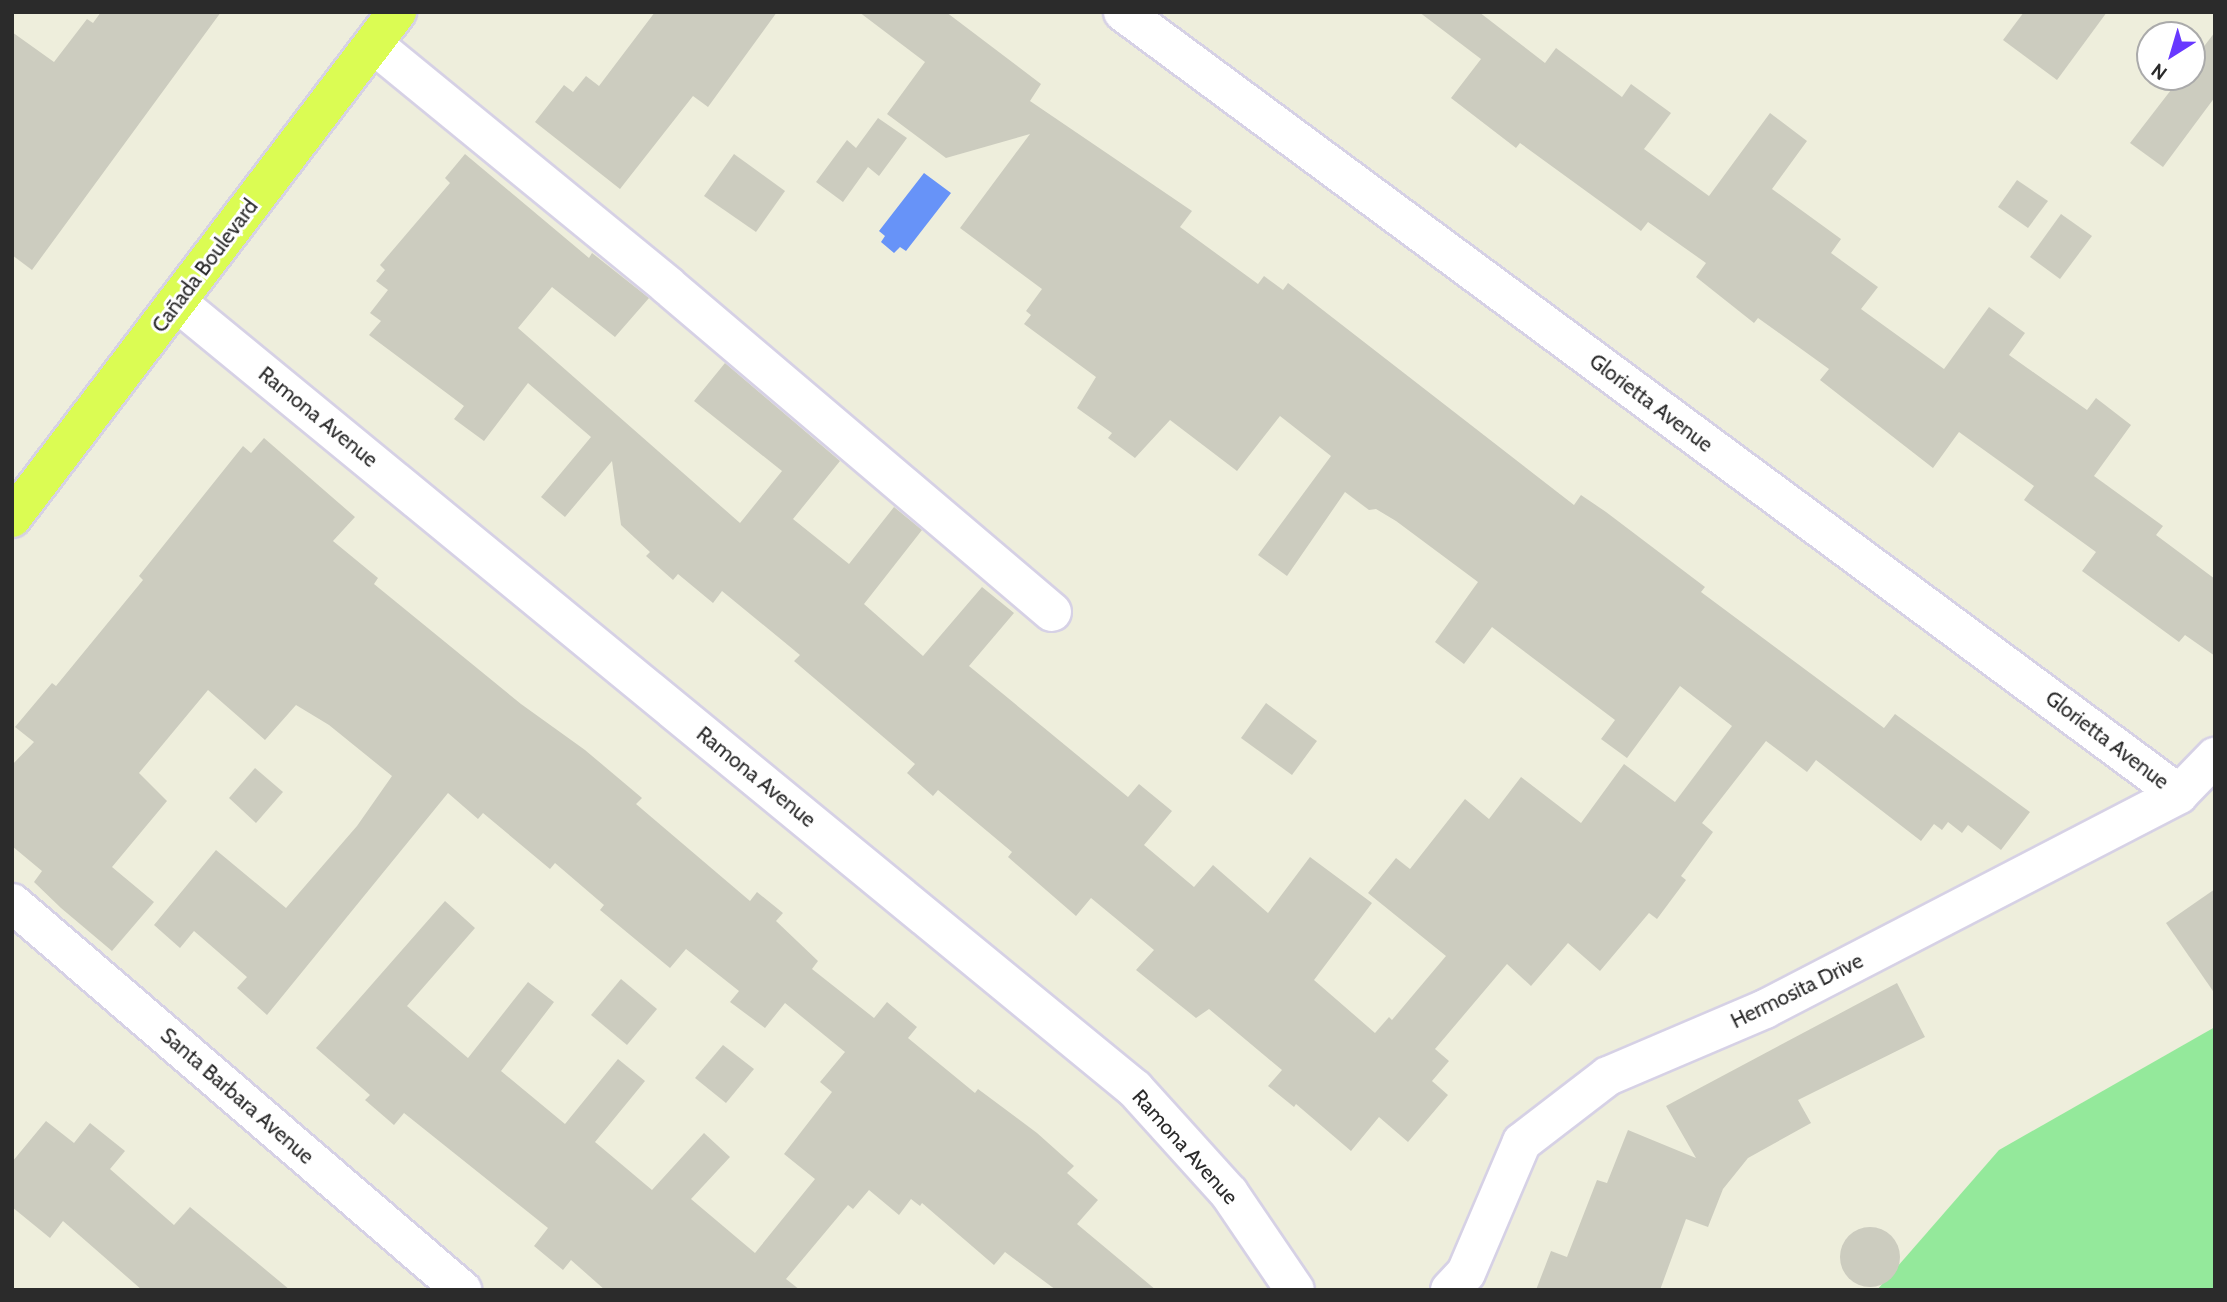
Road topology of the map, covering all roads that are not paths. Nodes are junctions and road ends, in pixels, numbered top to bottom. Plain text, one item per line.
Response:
1 (397, 12) edge
2 (1123, 12) edge
3 (373, 44) junction
4 (178, 303) junction
5 (18, 499) edge
6 (1052, 612) dead end
7 (2215, 757) edge
8 (2179, 794) junction
9 (12, 903) edge
10 (462, 1290) edge
11 (1295, 1290) edge
12 (1450, 1290) edge

1 - 3 main road, Cañada Boulevard
2 - 8 street, Glorietta Avenue
3 - 4 main road, Cañada Boulevard
3 - 6 street
4 - 5 main road, Cañada Boulevard
4 - 11 street, Ramona Avenue
7 - 8 street, Hermosita Drive
8 - 12 street, Hermosita Drive
9 - 10 street, Santa Barbara Avenue

